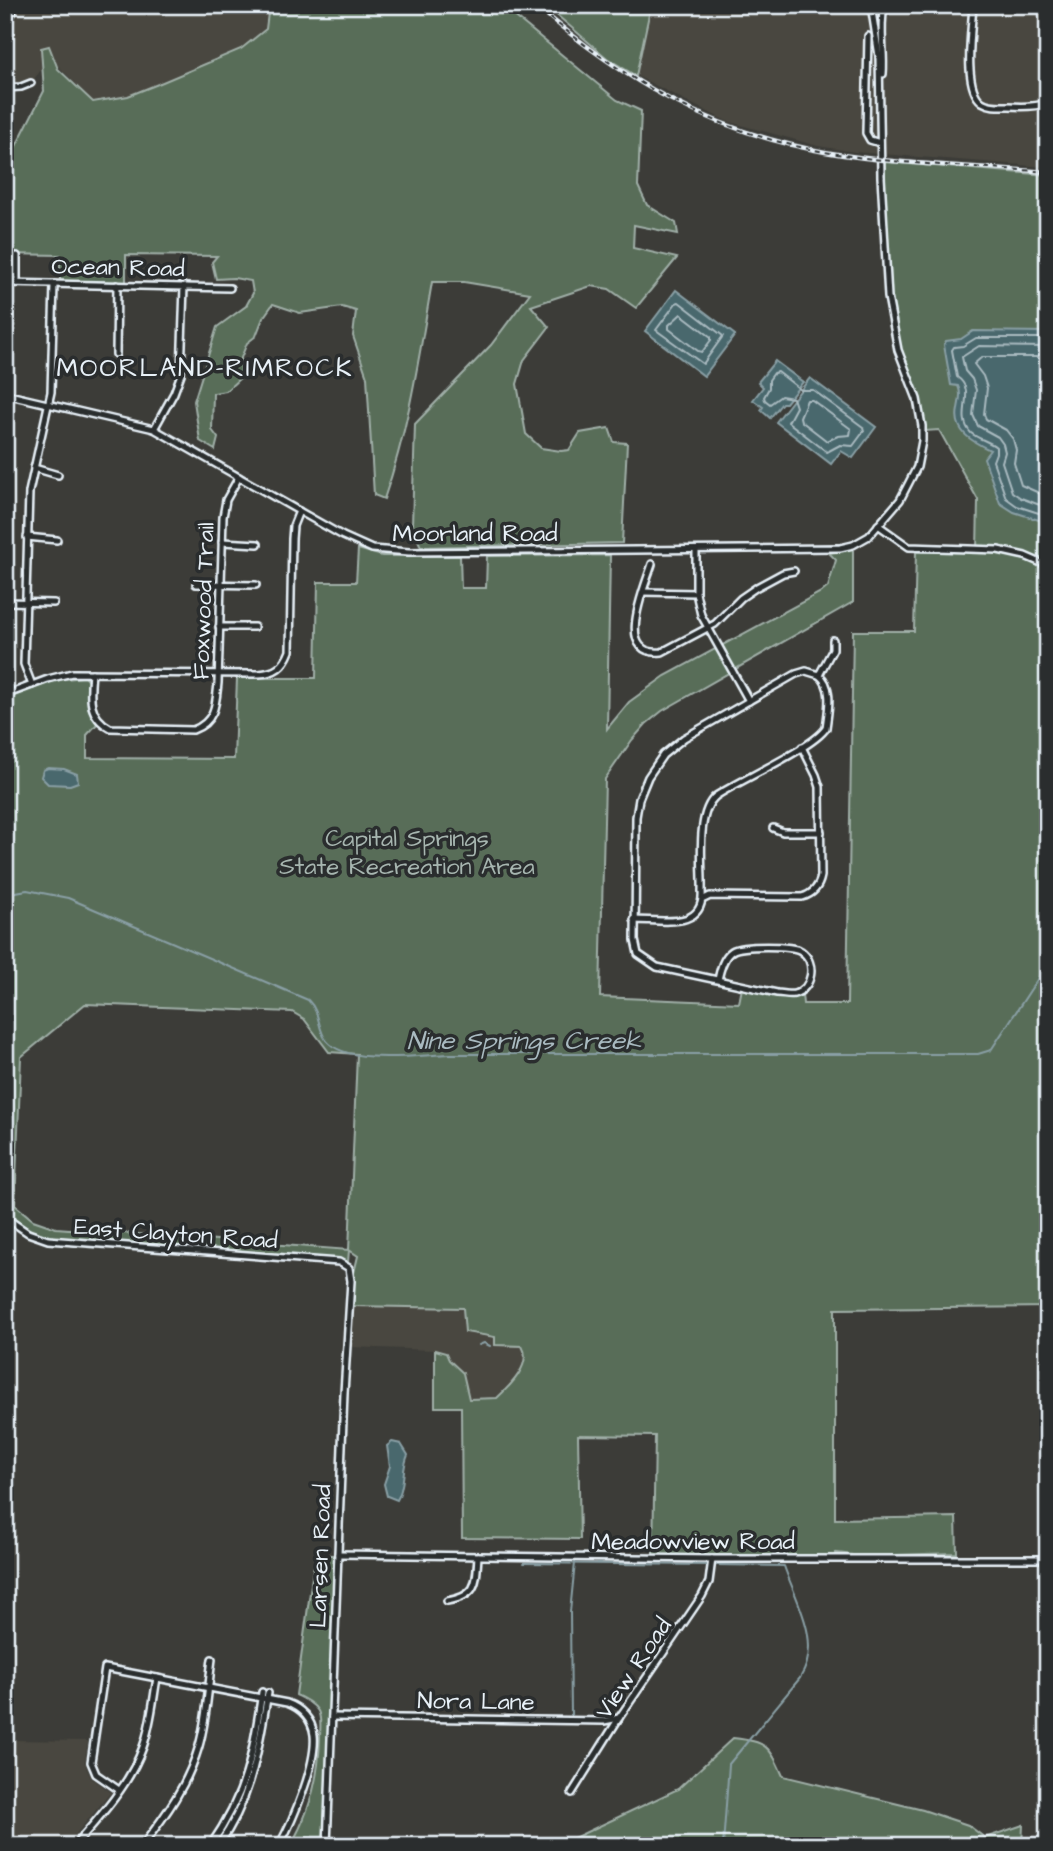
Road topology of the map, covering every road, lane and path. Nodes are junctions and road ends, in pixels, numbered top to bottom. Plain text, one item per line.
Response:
1 (15, 5) edge
2 (872, 5) edge
3 (973, 5) edge
4 (886, 6) edge
5 (5, 13) edge
6 (868, 36) dead end
7 (31, 83) dead end
8 (5, 88) edge
9 (881, 88) junction
10 (1048, 103) edge
11 (880, 143) junction
12 (17, 256) dead end
13 (5, 283) edge
14 (17, 283) junction
15 (54, 284) junction
16 (117, 285) junction
17 (184, 286) junction
18 (230, 288) dead end
19 (116, 354) dead end
20 (5, 394) edge
21 (49, 404) junction
22 (154, 429) junction
23 (34, 468) junction
24 (58, 475) dead end
25 (239, 477) junction
26 (299, 511) junction
27 (878, 525) junction
28 (27, 537) junction
29 (57, 540) dead end
30 (222, 542) junction
31 (258, 544) dead end
32 (696, 550) junction
33 (652, 564) dead end
34 (1048, 566) edge
35 (794, 571) dead end
36 (196, 584) dead end
37 (220, 584) junction
38 (256, 585) dead end
39 (643, 592) junction
40 (696, 593) junction
41 (5, 601) edge
42 (26, 602) junction
43 (54, 603) dead end
44 (219, 627) junction
45 (254, 628) dead end
46 (707, 628) junction
47 (833, 640) dead end
48 (92, 673) junction
49 (218, 674) junction
50 (819, 675) junction
51 (32, 685) junction
52 (5, 695) edge
53 (749, 701) junction
54 (802, 747) junction
55 (773, 828) dead end
56 (821, 832) junction
57 (704, 900) junction
58 (634, 920) junction
59 (718, 980) junction
60 (5, 1217) edge
61 (349, 1268) joint
62 (338, 1554) junction
63 (478, 1556) junction
64 (712, 1559) junction
65 (1048, 1559) edge
66 (447, 1601) dead end
67 (212, 1659) dead end
68 (158, 1678) junction
69 (208, 1688) junction
70 (264, 1696) junction
71 (332, 1717) junction
72 (619, 1718) junction
73 (119, 1790) junction
74 (572, 1793) dead end
75 (74, 1846) edge
76 (142, 1846) edge
77 (210, 1846) edge
78 (218, 1846) edge
79 (279, 1846) edge
80 (327, 1846) edge

1 - 5 street
2 - 4 street
2 - 9 street
3 - 10 street
4 - 9 street
6 - 11 street
7 - 8 street
9 - 11 street
11 - 27 street
12 - 14 street
13 - 14 street, Ocean Road
14 - 15 street, Ocean Road
15 - 16 street, Ocean Road
15 - 21 street
16 - 17 street, Ocean Road
16 - 19 street
17 - 18 street, Ocean Road
17 - 22 street
20 - 21 street, Moorland Road
21 - 22 street, Moorland Road
21 - 23 street
22 - 25 street, Moorland Road
23 - 24 street
23 - 28 street
25 - 26 street, Moorland Road
25 - 30 street, Foxwood Trail
26 - 32 street, Moorland Road
26 - 49 street
27 - 32 street, Moorland Road
27 - 34 street
28 - 29 street
28 - 42 street
30 - 31 street
30 - 37 street, Foxwood Trail
32 - 40 street
33 - 39 street
35 - 46 street
36 - 37 street
37 - 38 street
37 - 44 street, Foxwood Trail
39 - 40 street
39 - 46 street
40 - 46 street
41 - 42 street
42 - 43 street
42 - 51 street
44 - 45 street
44 - 49 street, Foxwood Trail
46 - 53 street
47 - 50 street
48 - 49 street
48 - 49 street, Foxwood Trail
48 - 51 street
50 - 53 street
50 - 54 street
51 - 52 street
53 - 58 street
54 - 56 street
54 - 57 street
55 - 56 street
56 - 57 street
57 - 58 street
58 - 59 street
59 - 59 street
60 - 61 street, East Clayton Road
61 - 62 street, Larsen Road
62 - 63 street, Meadowview Road
62 - 71 street, Larsen Road
63 - 64 street, Meadowview Road
63 - 66 street
64 - 65 street, Meadowview Road
64 - 72 street, View Road
67 - 69 street
68 - 69 street
68 - 73 street
68 - 73 street
69 - 70 street
69 - 76 street
70 - 77 street
70 - 78 street
70 - 79 street
71 - 72 street, Nora Lane
71 - 80 street, Larsen Road
72 - 74 street, View Road
73 - 75 street

